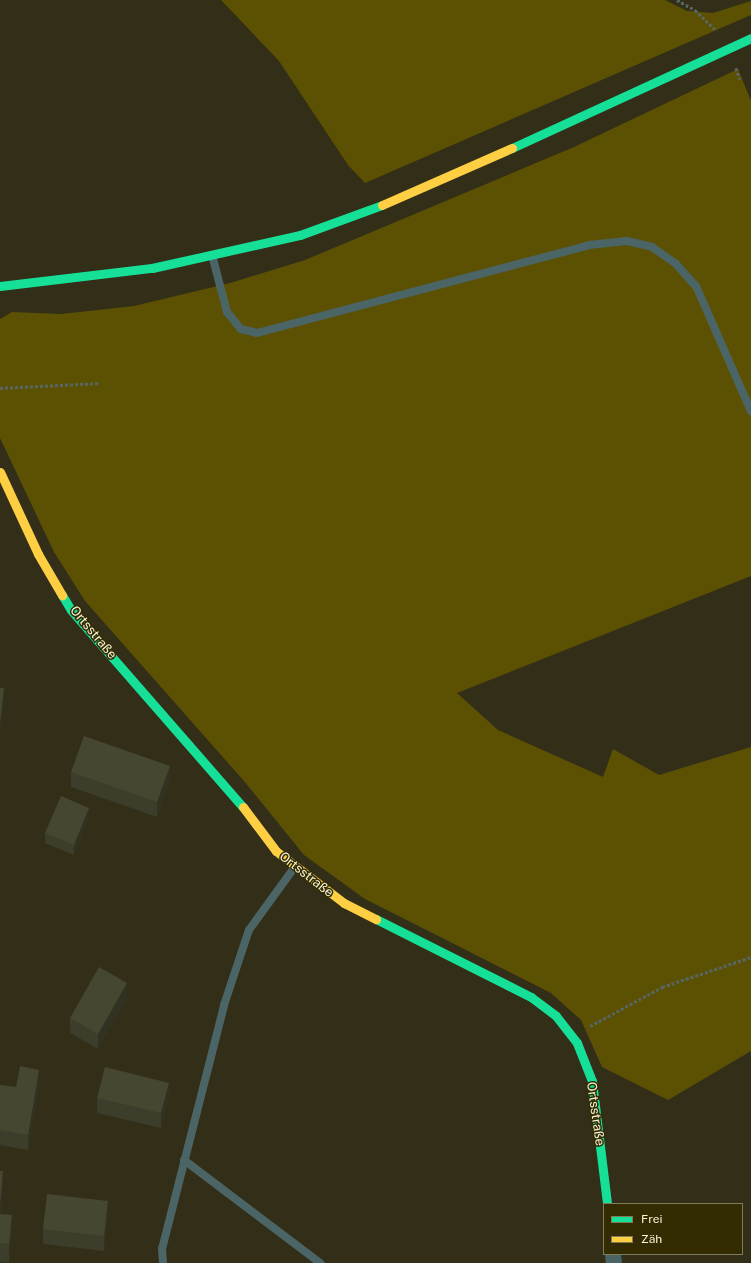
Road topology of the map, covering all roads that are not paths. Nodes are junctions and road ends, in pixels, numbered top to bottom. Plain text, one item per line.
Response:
1 (751, 38) edge
2 (212, 254) junction
3 (0, 286) edge
4 (751, 410) edge
5 (0, 472) edge
6 (294, 868) junction
7 (184, 1160) junction
8 (607, 1203) edge
9 (163, 1263) edge
10 (320, 1263) edge

1 - 2 street
2 - 3 street
2 - 4 lane
5 - 6 street, Ortsstraße
6 - 7 lane
6 - 8 street, Ortsstraße
7 - 9 lane
7 - 10 lane

